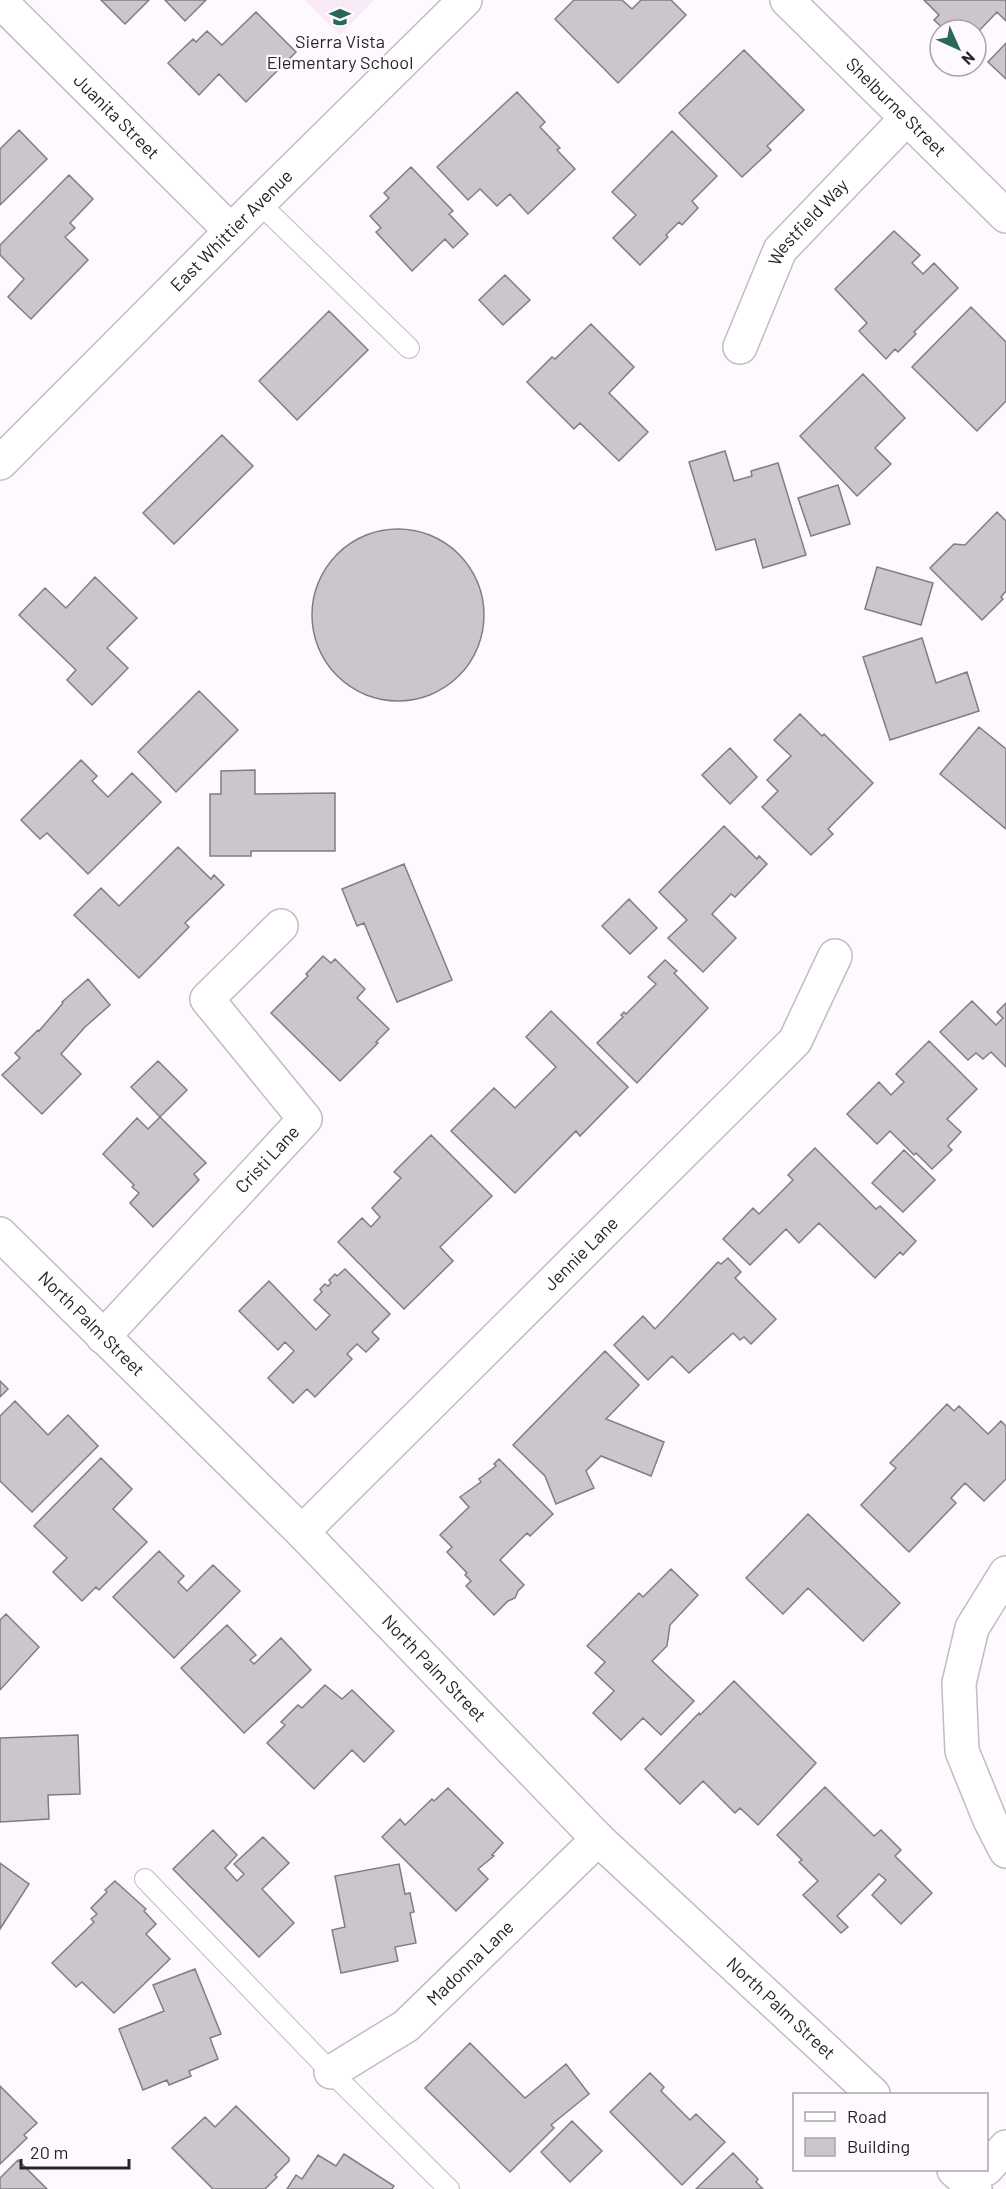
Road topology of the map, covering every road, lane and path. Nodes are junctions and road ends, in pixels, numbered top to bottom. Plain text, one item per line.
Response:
1 (465, 0) edge
2 (787, 0) edge
3 (0, 1) edge
4 (906, 119) junction
5 (259, 203) junction
6 (1006, 216) edge
7 (231, 231) junction
8 (740, 347) dead end
9 (409, 348) dead end
10 (0, 463) edge
11 (280, 926) dead end
12 (835, 956) dead end
13 (0, 1234) edge
14 (103, 1337) junction
15 (302, 1532) junction
16 (1006, 1574) edge
17 (598, 1839) junction
18 (1006, 1851) edge
19 (146, 1879) dead end
20 (331, 2072) junction
21 (872, 2093) edge
22 (1006, 2147) edge
23 (988, 2164) edge
24 (449, 2189) edge

1 - 5 street, East Whittier Avenue
2 - 4 street, Shelburne Street
3 - 7 street, Juanita Street
4 - 6 street, Shelburne Street
4 - 8 street, Westfield Way
5 - 7 street, East Whittier Avenue
5 - 9 lane
7 - 10 street, East Whittier Avenue
11 - 14 street, Cristi Lane
12 - 15 street, Jennie Lane
13 - 14 street, North Palm Street
14 - 15 street, North Palm Street
15 - 17 street, North Palm Street
16 - 18 street
17 - 20 street, Madonna Lane
17 - 21 street, North Palm Street
19 - 20 lane
20 - 24 lane
22 - 23 street

